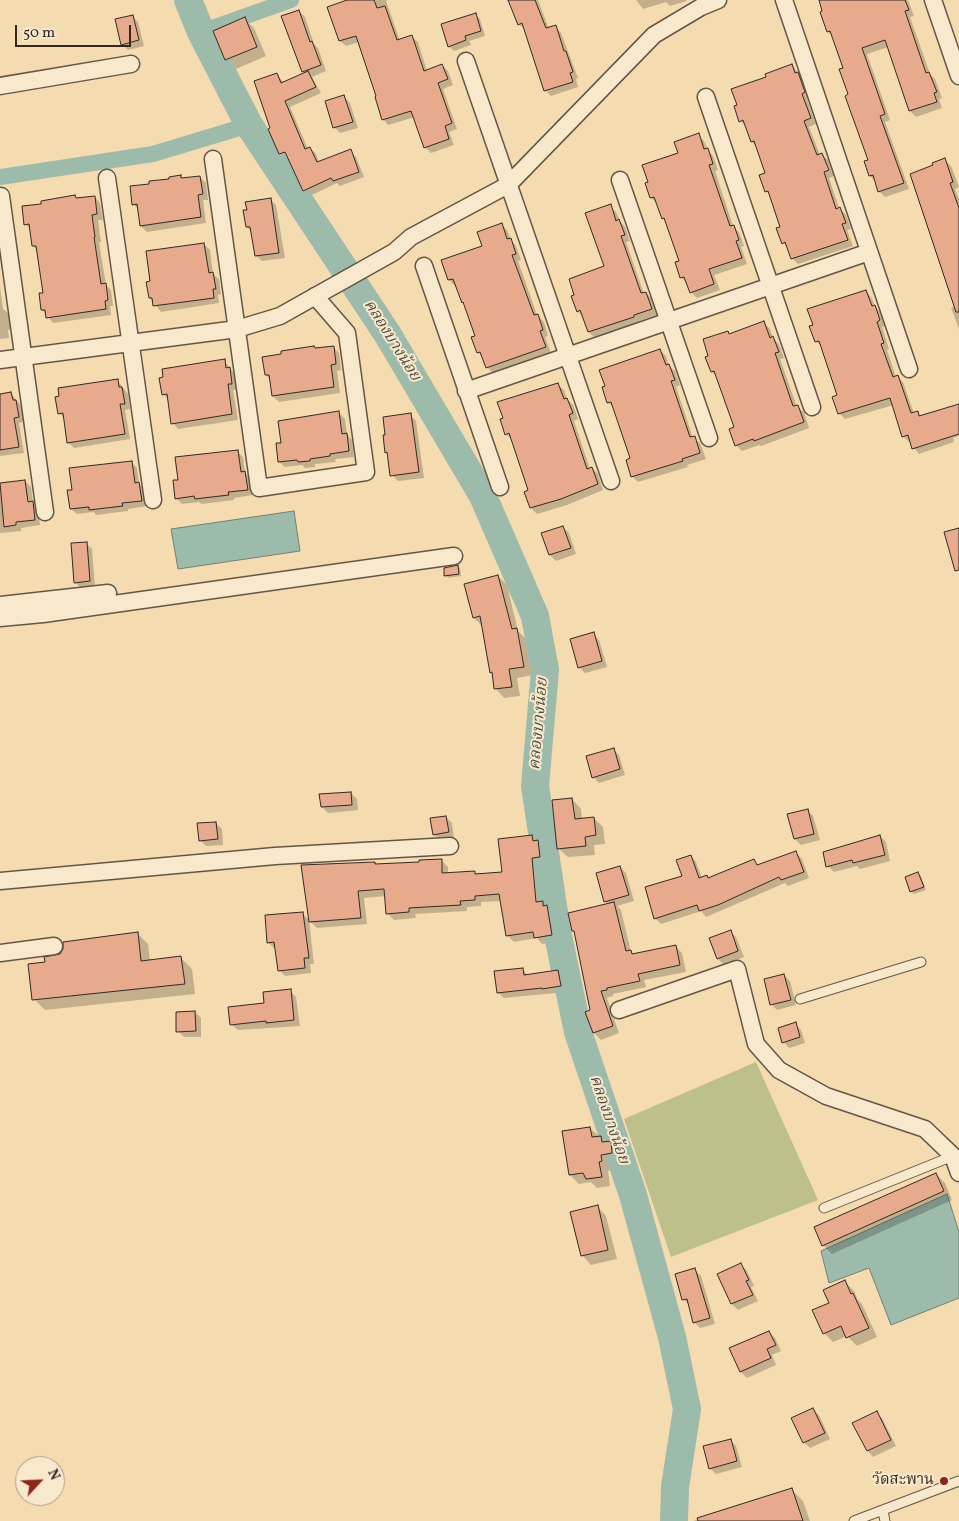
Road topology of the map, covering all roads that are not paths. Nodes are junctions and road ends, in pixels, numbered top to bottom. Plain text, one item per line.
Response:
1 (718, 0) edge
2 (784, 0) edge
3 (933, 0) edge
4 (466, 62) dead end
5 (131, 64) dead end
6 (959, 76) edge
7 (0, 86) edge
8 (706, 97) dead end
9 (213, 159) dead end
10 (107, 178) dead end
11 (620, 180) dead end
12 (508, 185) junction
13 (1, 196) edge
14 (869, 252) junction
15 (424, 266) dead end
16 (770, 286) junction
17 (315, 296) junction
18 (669, 321) junction
19 (236, 328) junction
20 (129, 343) junction
21 (568, 355) junction
22 (24, 357) junction
23 (0, 360) edge
24 (909, 369) dead end
25 (466, 391) junction
26 (812, 407) dead end
27 (709, 438) dead end
28 (611, 481) dead end
29 (500, 486) dead end
30 (153, 500) dead end
31 (45, 512) dead end
32 (454, 556) dead end
33 (108, 593) dead end
34 (0, 605) edge
35 (0, 618) edge
36 (450, 846) dead end
37 (0, 881) edge
38 (54, 946) dead end
39 (0, 953) edge
40 (921, 962) dead end
41 (800, 999) dead end
42 (619, 1010) dead end
43 (953, 1156) junction
44 (959, 1173) edge
45 (824, 1208) dead end
46 (959, 1481) edge
47 (883, 1510) junction
48 (871, 1518) edge
49 (854, 1521) edge
50 (885, 1521) edge

1 - 12 street
2 - 14 street
3 - 6 street
4 - 12 street
5 - 7 street
8 - 16 street
9 - 19 street
10 - 20 street
11 - 18 street
12 - 17 street
12 - 21 street
13 - 22 street
14 - 16 street
14 - 24 street
15 - 25 street
16 - 18 street
16 - 26 street
17 - 19 street
17 - 19 street
18 - 21 street
18 - 27 street
19 - 20 street
20 - 22 street
20 - 30 street
21 - 25 street
21 - 28 street
22 - 23 street
22 - 31 street
25 - 29 street
32 - 35 street
33 - 34 street
36 - 37 street
38 - 39 street
40 - 41 lane
42 - 43 street
43 - 44 street
43 - 45 lane
46 - 47 lane
47 - 48 lane
47 - 50 lane
48 - 49 lane

